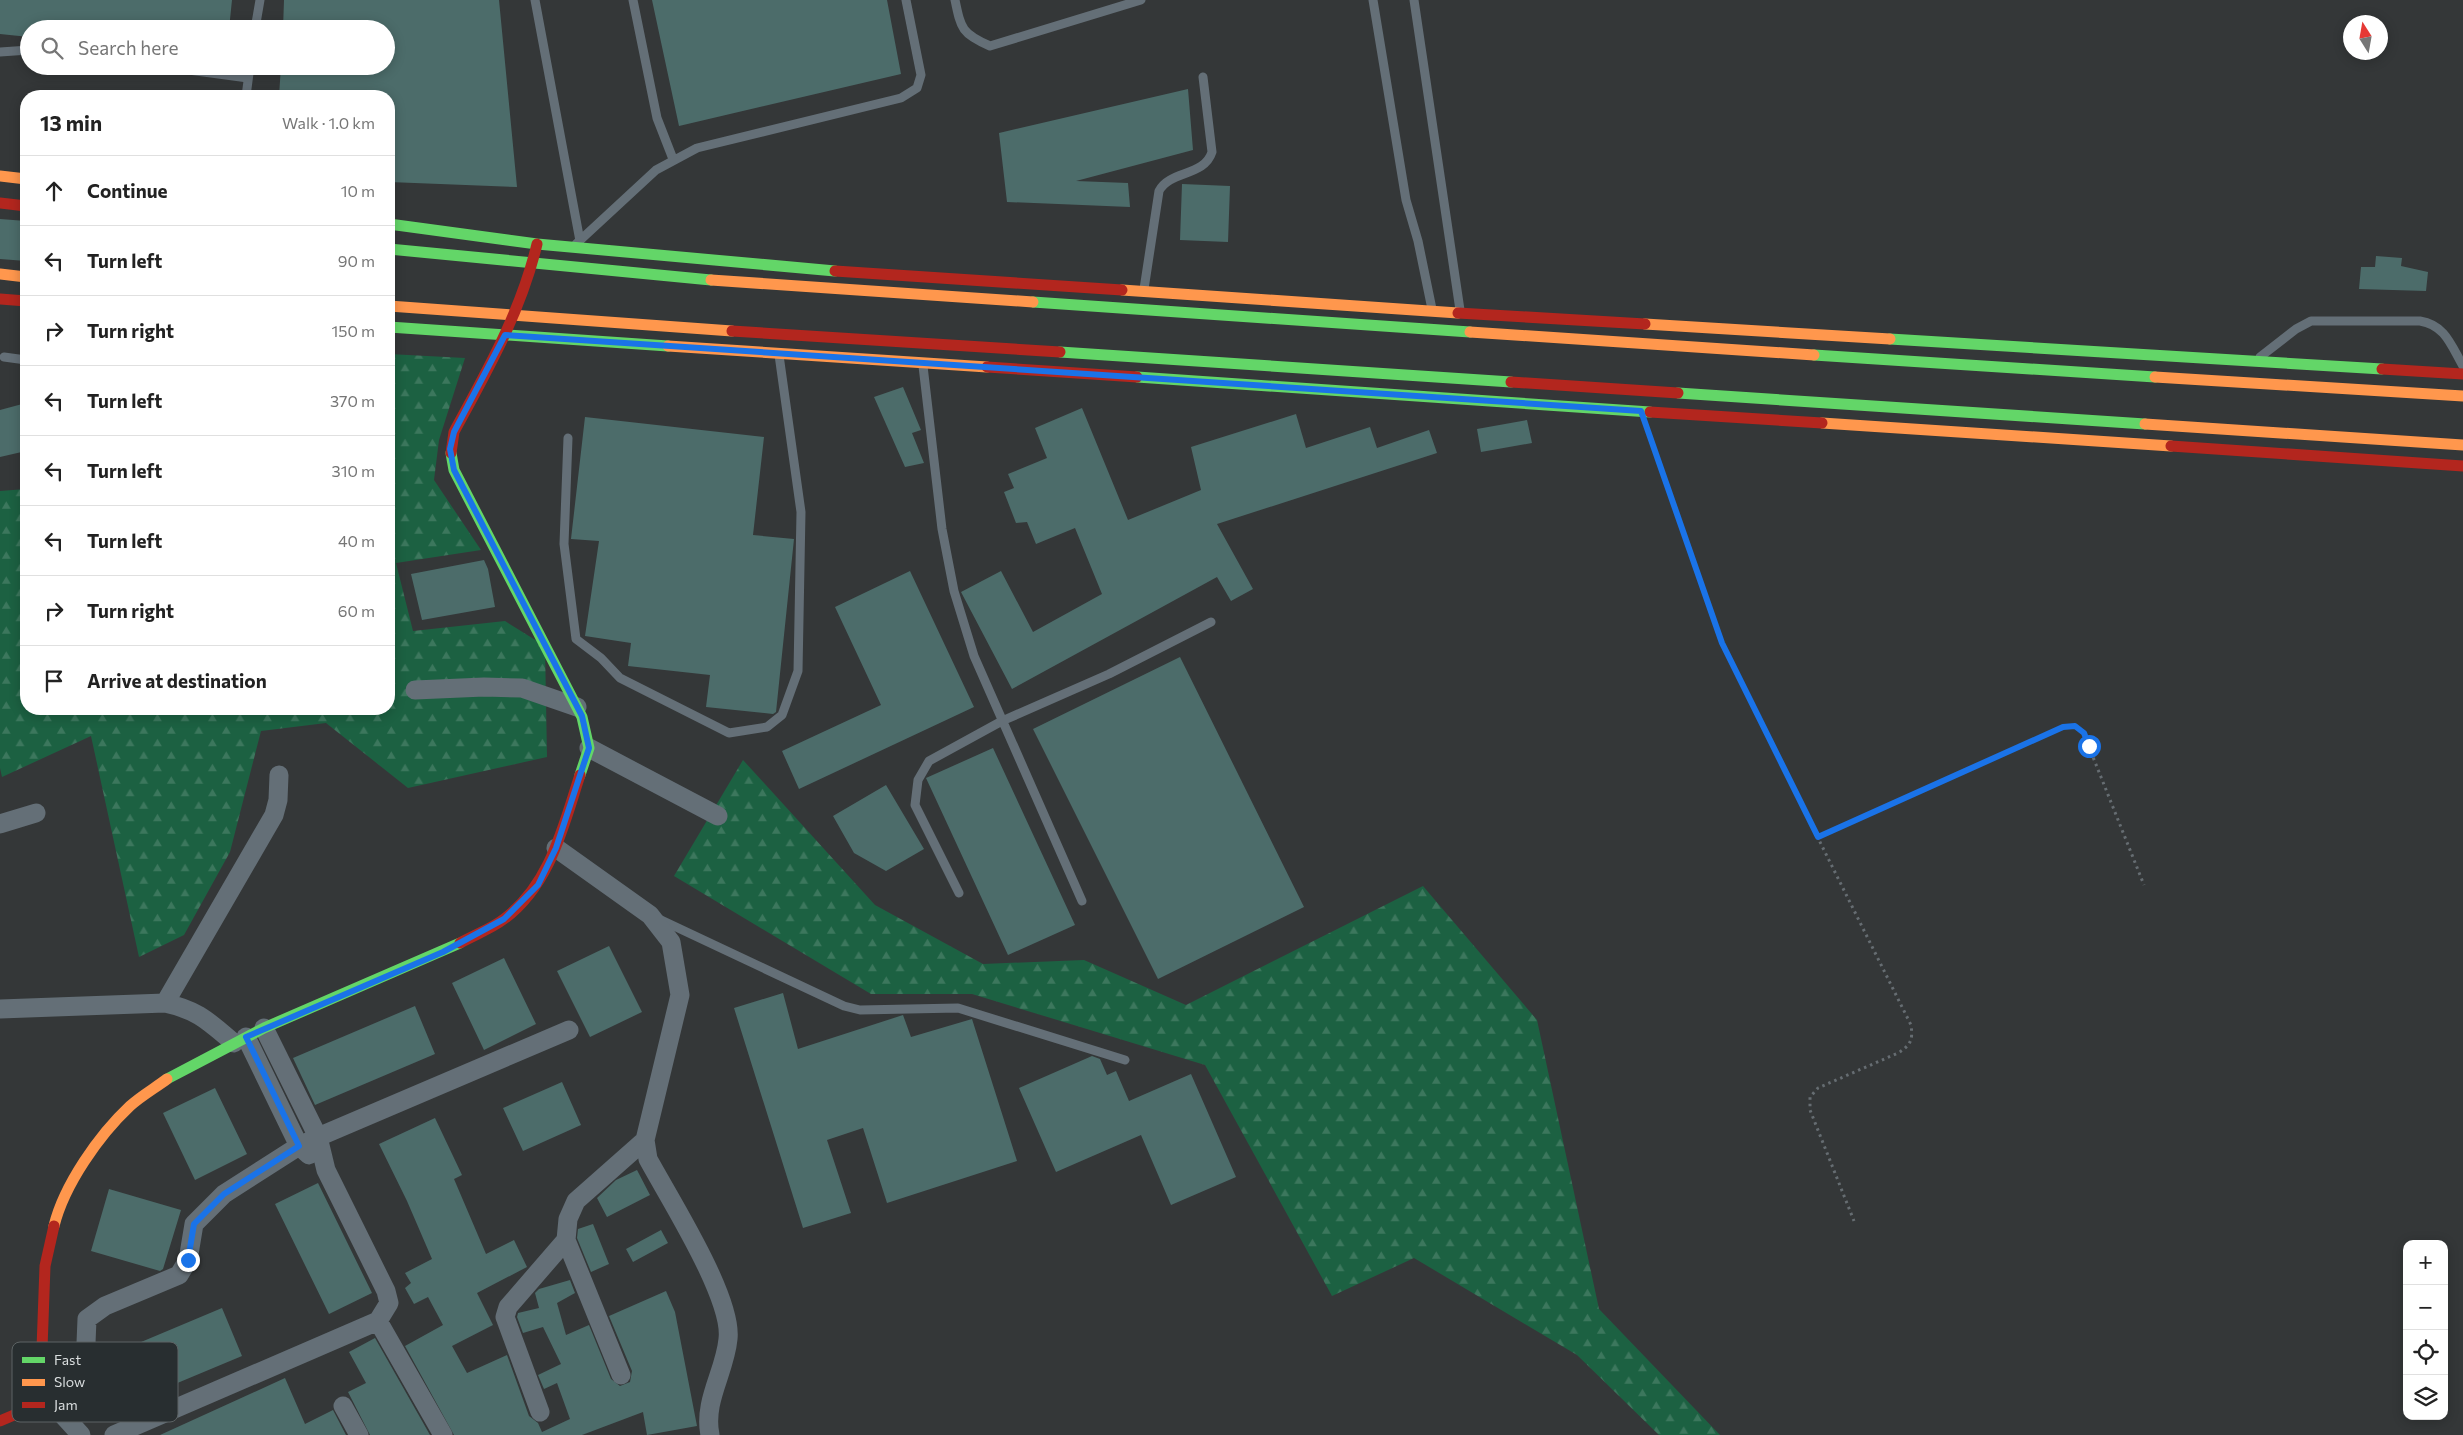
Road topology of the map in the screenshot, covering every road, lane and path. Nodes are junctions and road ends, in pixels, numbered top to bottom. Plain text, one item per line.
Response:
1 (260, 0) edge
2 (534, 0) edge
3 (633, 0) edge
4 (906, 0) edge
5 (954, 0) edge
6 (1141, 0) edge
7 (1414, 0) edge
8 (1374, 4) edge
9 (257, 20) edge
10 (20, 51) edge
11 (0, 52) edge
12 (226, 75) edge
13 (248, 75) edge
14 (1203, 77) dead end
15 (248, 78) junction
16 (247, 90) edge
17 (673, 159) junction
18 (0, 176) edge
19 (20, 178) edge
20 (0, 203) edge
21 (20, 205) edge
22 (395, 225) edge
23 (537, 244) junction
24 (576, 244) junction
25 (395, 250) edge
26 (533, 266) junction
27 (0, 274) edge
28 (20, 276) edge
29 (1143, 291) junction
30 (0, 299) edge
31 (20, 301) edge
32 (395, 306) edge
33 (1433, 311) junction
34 (1461, 313) junction
35 (515, 316) junction
36 (395, 327) edge
37 (505, 335) junction
38 (778, 354) junction
39 (4, 357) dead end
40 (20, 359) edge
41 (2256, 360) junction
42 (923, 363) junction
43 (2463, 366) edge
44 (2463, 374) edge
45 (2463, 396) edge
46 (1641, 411) junction
47 (568, 438) dead end
48 (2463, 445) edge
49 (2463, 466) edge
50 (1211, 622) dead end
51 (415, 690) dead end
52 (577, 707) junction
53 (1002, 721) junction
54 (589, 748) junction
55 (279, 775) dead end
56 (36, 813) dead end
57 (718, 816) dead end
58 (0, 824) edge
59 (1818, 837) junction
60 (556, 848) junction
61 (2144, 885) dead end
62 (959, 893) dead end
63 (1082, 901) dead end
64 (650, 915) junction
65 (165, 1003) junction
66 (0, 1009) edge
67 (264, 1028) junction
68 (569, 1030) dead end
69 (240, 1040) junction
70 (1125, 1060) dead end
71 (318, 1137) junction
72 (646, 1140) junction
73 (299, 1146) junction
74 (326, 1170) junction
75 (1854, 1222) dead end
76 (566, 1240) junction
77 (378, 1321) junction
78 (42, 1342) edge
79 (86, 1342) edge
80 (621, 1375) dead end
81 (343, 1406) dead end
82 (178, 1412) edge
83 (540, 1412) dead end
84 (12, 1416) edge
85 (0, 1421) edge
86 (70, 1422) edge
87 (156, 1422) edge
88 (136, 1431) edge
89 (82, 1435) edge
90 (114, 1435) edge
91 (359, 1435) edge
92 (443, 1435) edge
93 (710, 1435) edge

1 - 9 lane
2 - 24 lane
3 - 17 lane
4 - 17 lane
5 - 6 lane
7 - 34 lane
8 - 33 lane
10 - 11 lane
12 - 15 lane
13 - 15 lane
14 - 29 lane
15 - 16 lane
17 - 24 lane
18 - 19 main road
20 - 21 main road
22 - 23 main road
23 - 24 main road
23 - 26 main road
24 - 29 main road
25 - 26 main road
26 - 35 main road
26 - 45 main road
27 - 28 main road
29 - 33 main road
30 - 31 main road
32 - 35 main road
33 - 34 main road
34 - 41 main road
35 - 37 main road
35 - 48 main road
36 - 37 main road
37 - 38 main road
37 - 52 main road
38 - 42 main road
38 - 47 lane
39 - 40 lane
41 - 43 lane
41 - 44 main road
42 - 46 main road
42 - 53 lane
46 - 49 main road
46 - 59 path
50 - 53 lane
51 - 52 street
52 - 54 main road
53 - 62 lane
53 - 63 lane
54 - 57 street
54 - 60 main road
55 - 65 street
56 - 58 street
59 - 61 path
59 - 75 path
60 - 64 street
60 - 67 main road
64 - 70 lane
64 - 72 street
65 - 66 street
65 - 69 street
67 - 69 main road
67 - 71 street
68 - 71 street
69 - 73 street
69 - 78 main road
71 - 73 street
71 - 74 street
72 - 76 street
72 - 93 street
73 - 74 street
73 - 79 street
74 - 77 street
76 - 80 street
76 - 83 street
77 - 82 street
77 - 92 street
81 - 91 street
84 - 85 main road
86 - 89 street
87 - 88 street
88 - 90 street

